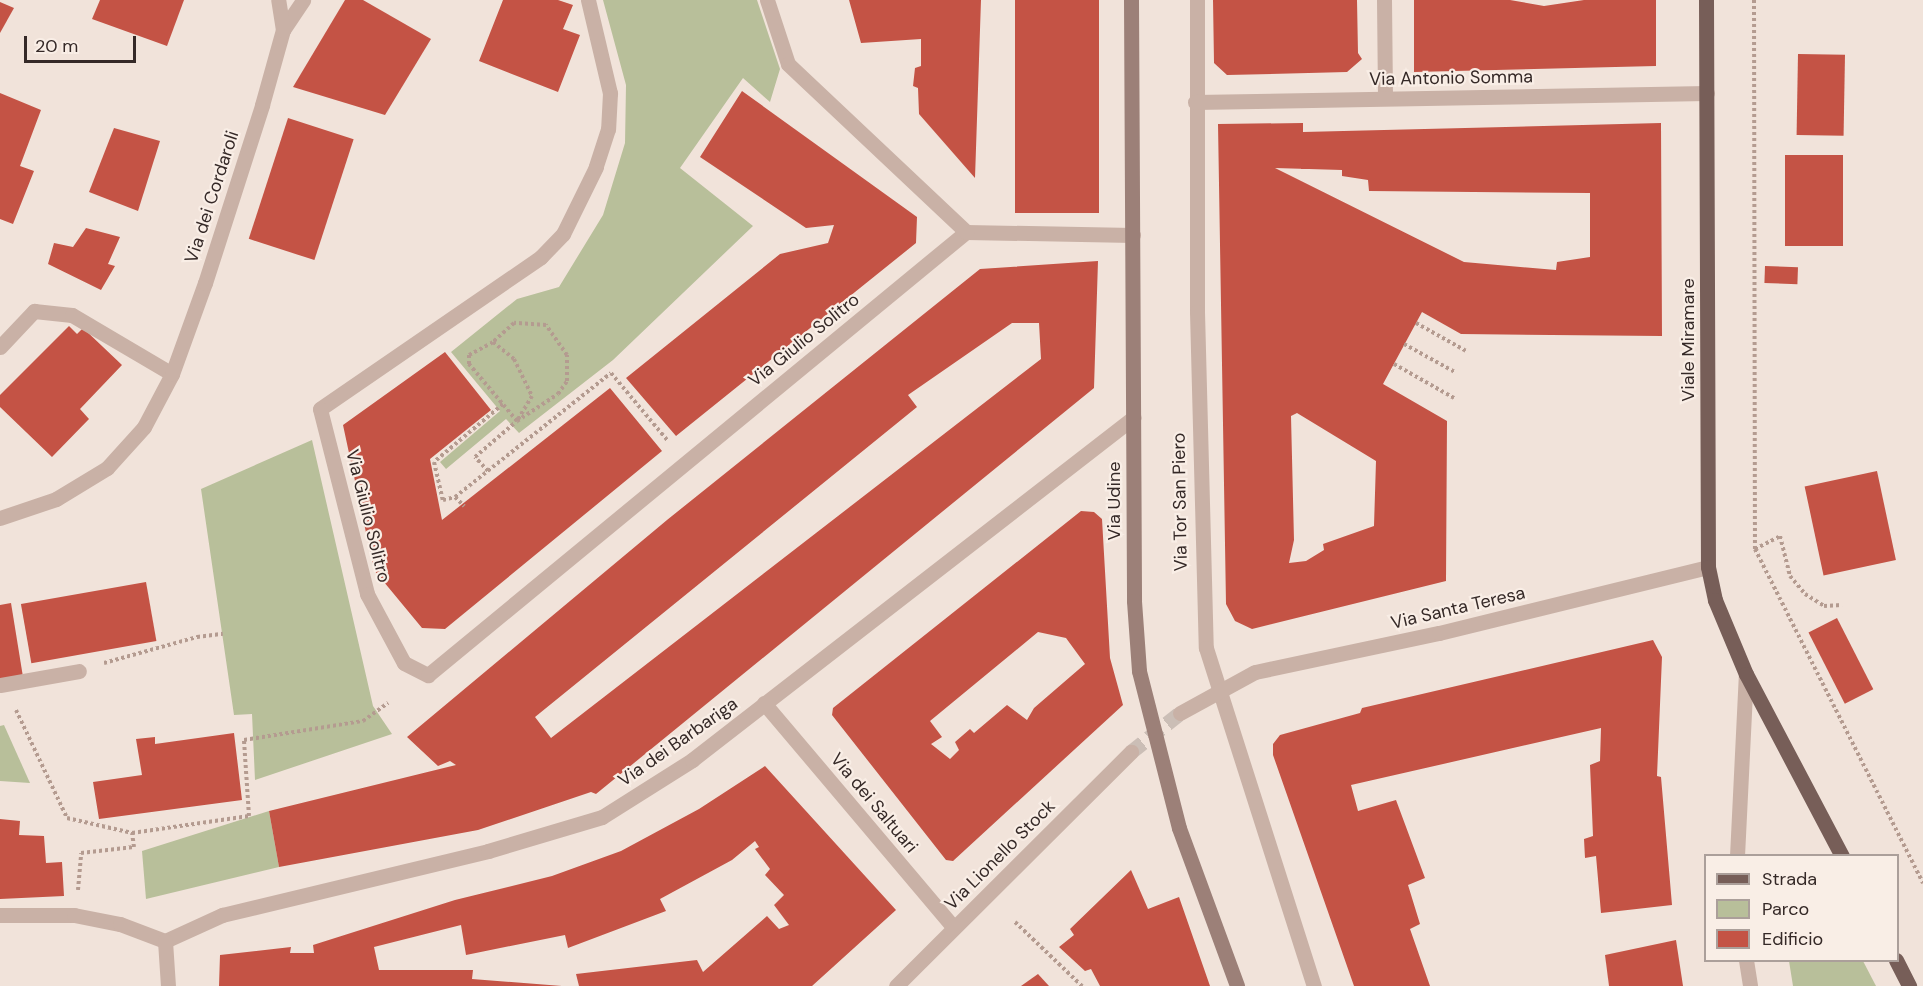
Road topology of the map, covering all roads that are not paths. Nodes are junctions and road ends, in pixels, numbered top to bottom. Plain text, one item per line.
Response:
1 (278, 0) edge
2 (303, 0) edge
3 (588, 0) edge
4 (766, 0) edge
5 (1131, 0) edge
6 (1197, 0) edge
7 (1384, 0) edge
8 (1706, 0) edge
9 (283, 30) junction
10 (1707, 93) junction
11 (1384, 98) junction
12 (1195, 102) junction
13 (966, 232) junction
14 (1132, 236) junction
15 (0, 347) edge
16 (172, 374) junction
17 (1134, 417) junction
18 (0, 518) edge
19 (1708, 567) junction
20 (79, 671) road end
21 (1746, 674) junction
22 (0, 685) edge
23 (1218, 689) junction
24 (764, 703) junction
25 (1180, 713) tunnel mouth
26 (1131, 752) tunnel mouth
27 (1737, 854) edge
28 (1841, 854) edge
29 (0, 915) edge
30 (954, 928) junction
31 (165, 941) junction
32 (1746, 962) edge
33 (1897, 962) edge
34 (168, 986) edge
35 (896, 986) edge
36 (1237, 986) edge
37 (1314, 986) edge
38 (1750, 986) edge
39 (1910, 986) edge

1 - 9 street, Via dei Cordaroli
2 - 9 street, Via dei Cordaroli
3 - 13 street, Via Giulio Solitro
4 - 13 street
5 - 14 main road, Via Udine
6 - 12 street, Via Tor San Piero
7 - 11 street
8 - 10 main road, Viale Miramare
9 - 16 street, Via dei Cordaroli
10 - 11 street, Via Antonio Somma
10 - 19 main road, Viale Miramare
11 - 12 street, Via Antonio Somma
12 - 23 street, Via Tor San Piero
13 - 14 street
14 - 17 main road, Via Udine
15 - 16 street
16 - 18 street, Via dei Cordaroli
17 - 24 street, Via dei Barbariga
17 - 36 main road, Via Udine
19 - 21 main road, Viale Miramare
19 - 23 street, Via Santa Teresa
20 - 22 street
21 - 27 street, Viale Miramare
21 - 28 main road, Viale Miramare
23 - 25 street
23 - 37 street, Via Tor San Piero
24 - 30 street, Via dei Saltuari
24 - 31 street, Via dei Barbariga
26 - 30 street, Via Lionello Stock
29 - 31 street
30 - 35 street, Via Lionello Stock
31 - 34 street
32 - 38 street
33 - 39 main road

